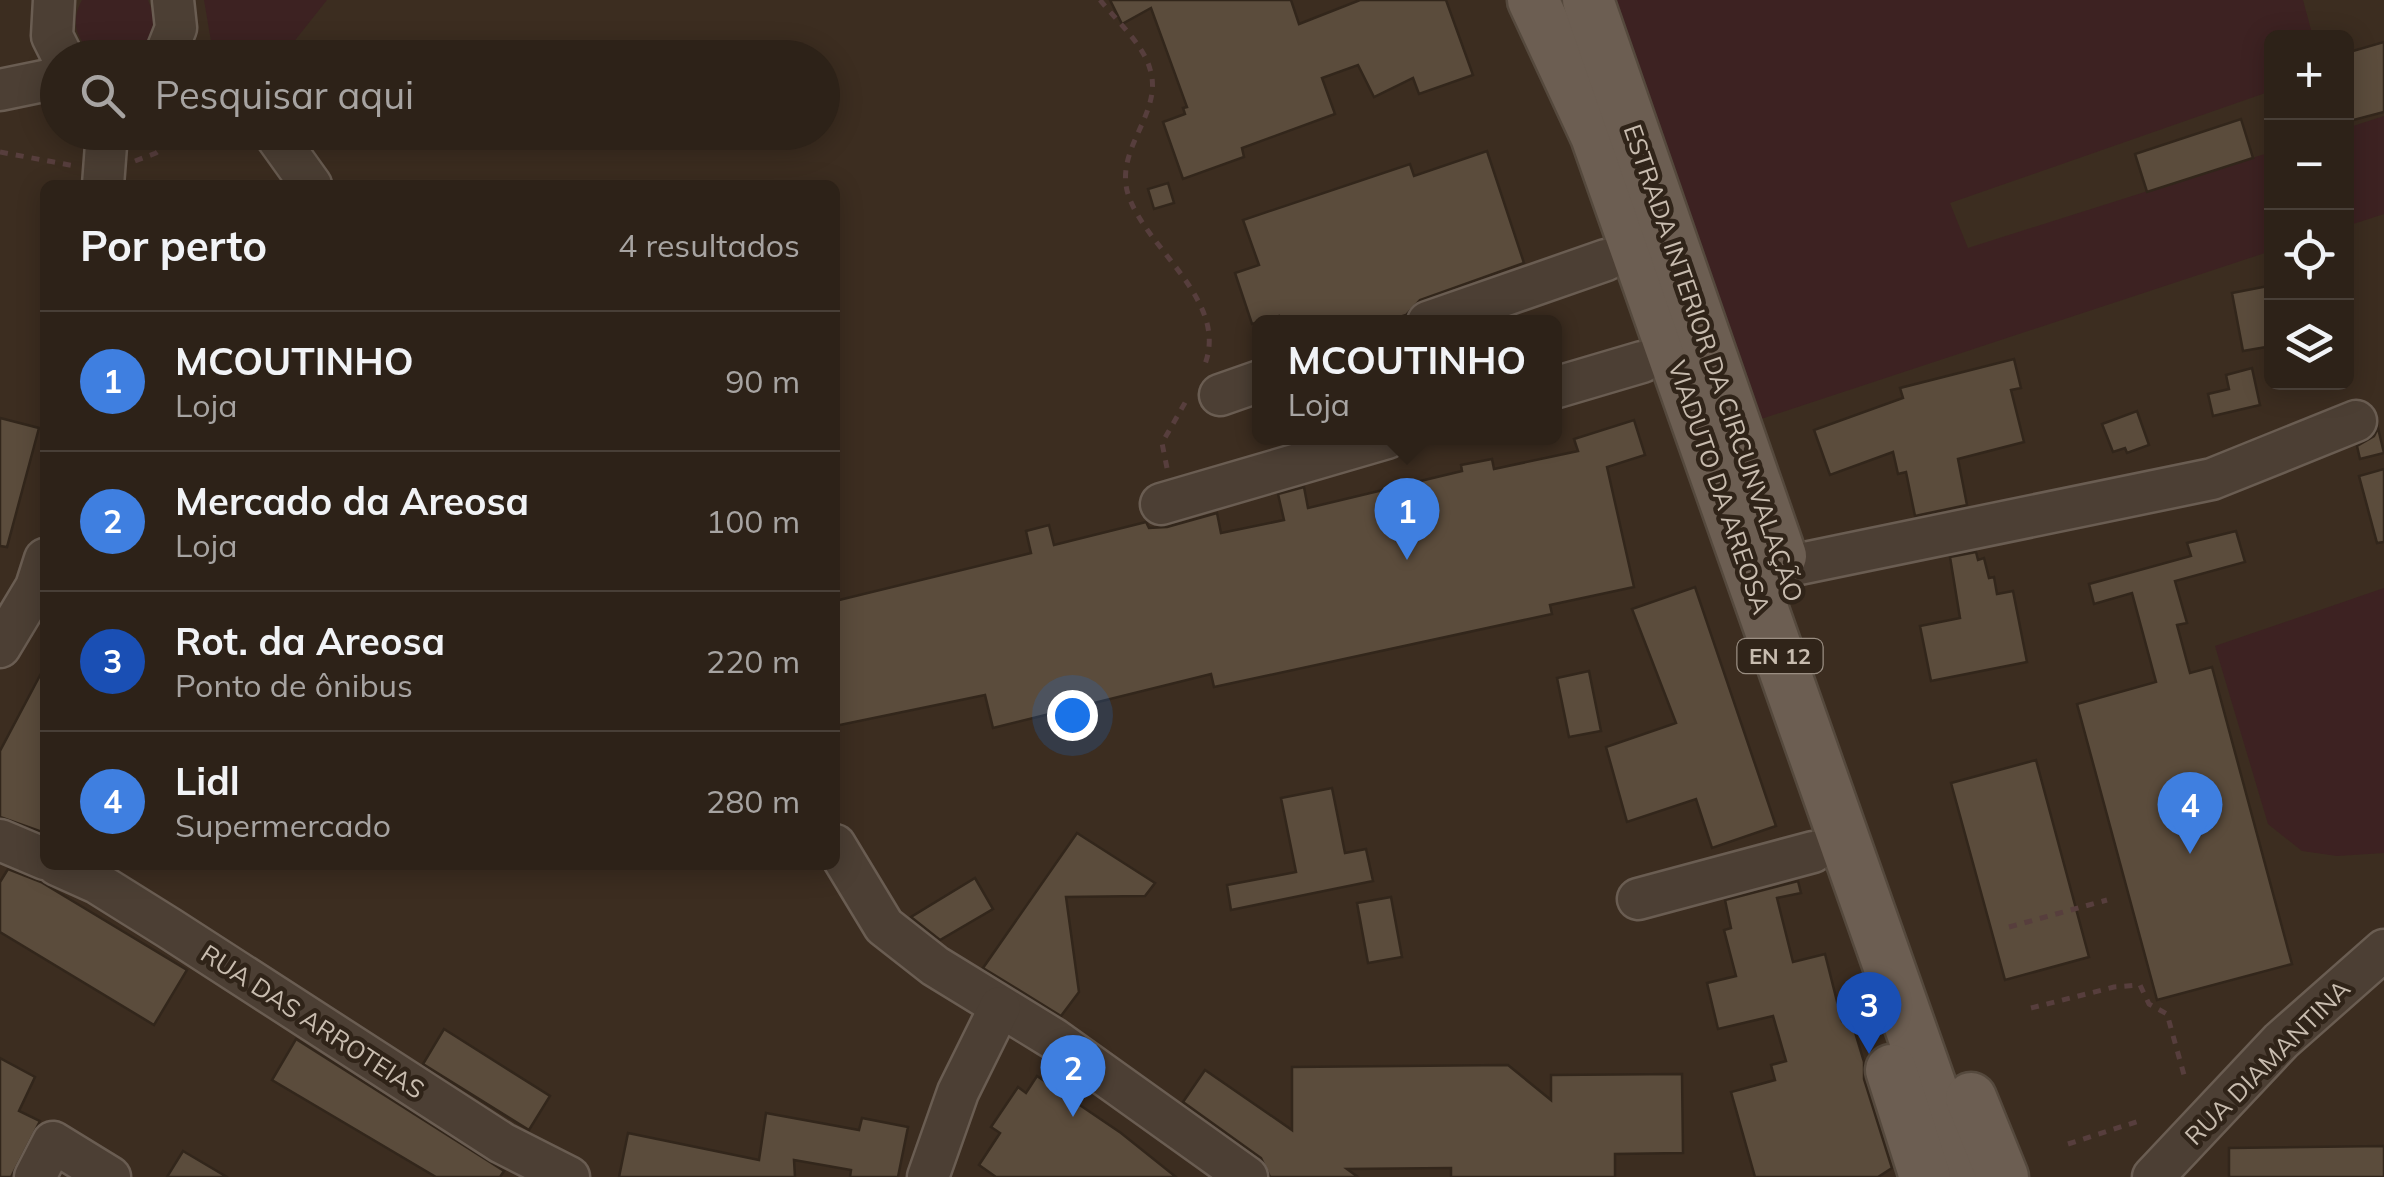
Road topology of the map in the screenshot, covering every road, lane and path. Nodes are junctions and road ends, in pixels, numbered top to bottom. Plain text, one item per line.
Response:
1 (1100, 0) edge
2 (1514, 0) edge
3 (1533, 0) edge
4 (1564, 0) edge
5 (1588, 0) edge
6 (40, 52) edge
7 (26, 84) edge
8 (1596, 136) junction
9 (112, 150) edge
10 (123, 150) edge
11 (161, 150) edge
12 (286, 150) edge
13 (0, 152) edge
14 (93, 176) edge
15 (308, 180) edge
16 (1606, 260) junction
17 (1448, 315) edge
18 (1642, 362) junction
19 (1252, 382) edge
20 (1204, 386) junction
21 (1562, 386) edge
22 (2356, 421) dead end
23 (1363, 445) edge
24 (1161, 504) joint
25 (1785, 567) junction
26 (40, 574) edge
27 (0, 647) edge
28 (0, 840) edge
29 (1813, 852) junction
30 (840, 854) edge
31 (40, 858) edge
32 (68, 870) edge
33 (1638, 899) dead end
34 (2108, 900) dead end
35 (2009, 927) dead end
36 (2384, 950) edge
37 (1000, 1007) junction
38 (2032, 1008) dead end
39 (2186, 1082) dead end
40 (2139, 1121) dead end
41 (2068, 1144) dead end
42 (44, 1160) edge
43 (558, 1176) edge
44 (110, 1177) edge
45 (928, 1177) edge
46 (1246, 1177) edge
47 (1926, 1177) edge
48 (1963, 1177) edge
49 (2003, 1177) edge
50 (2153, 1177) edge

1 - 20 path
2 - 16 main road, EN 12
3 - 8 main road, EN 12
4 - 8 main road, ESTRADA INTERIOR DA CIRCUNVALAÇÃO / EN 12
5 - 25 main road, ESTRADA INTERIOR DA CIRCUNVALAÇÃO / EN 12
6 - 7 street
8 - 48 main road, VIADUTO DA AREOSA / EN 12
9 - 14 street
10 - 11 path
12 - 15 street
13 - 14 path
16 - 17 street
16 - 18 main road, EN 12
18 - 21 street
18 - 29 main road, EN 12
19 - 20 street
20 - 24 path
22 - 25 street
23 - 24 street
25 - 49 main road, ESTRADA INTERIOR DA CIRCUNVALAÇÃO / EN 12
26 - 27 street
28 - 31 street
29 - 33 street
29 - 47 main road, EN 12
30 - 37 street
32 - 43 street, RUA DAS ARROTEIAS
34 - 35 path
36 - 50 street, RUA DIAMANTINA
37 - 45 street
37 - 46 street
38 - 39 path
40 - 41 path
42 - 44 street

